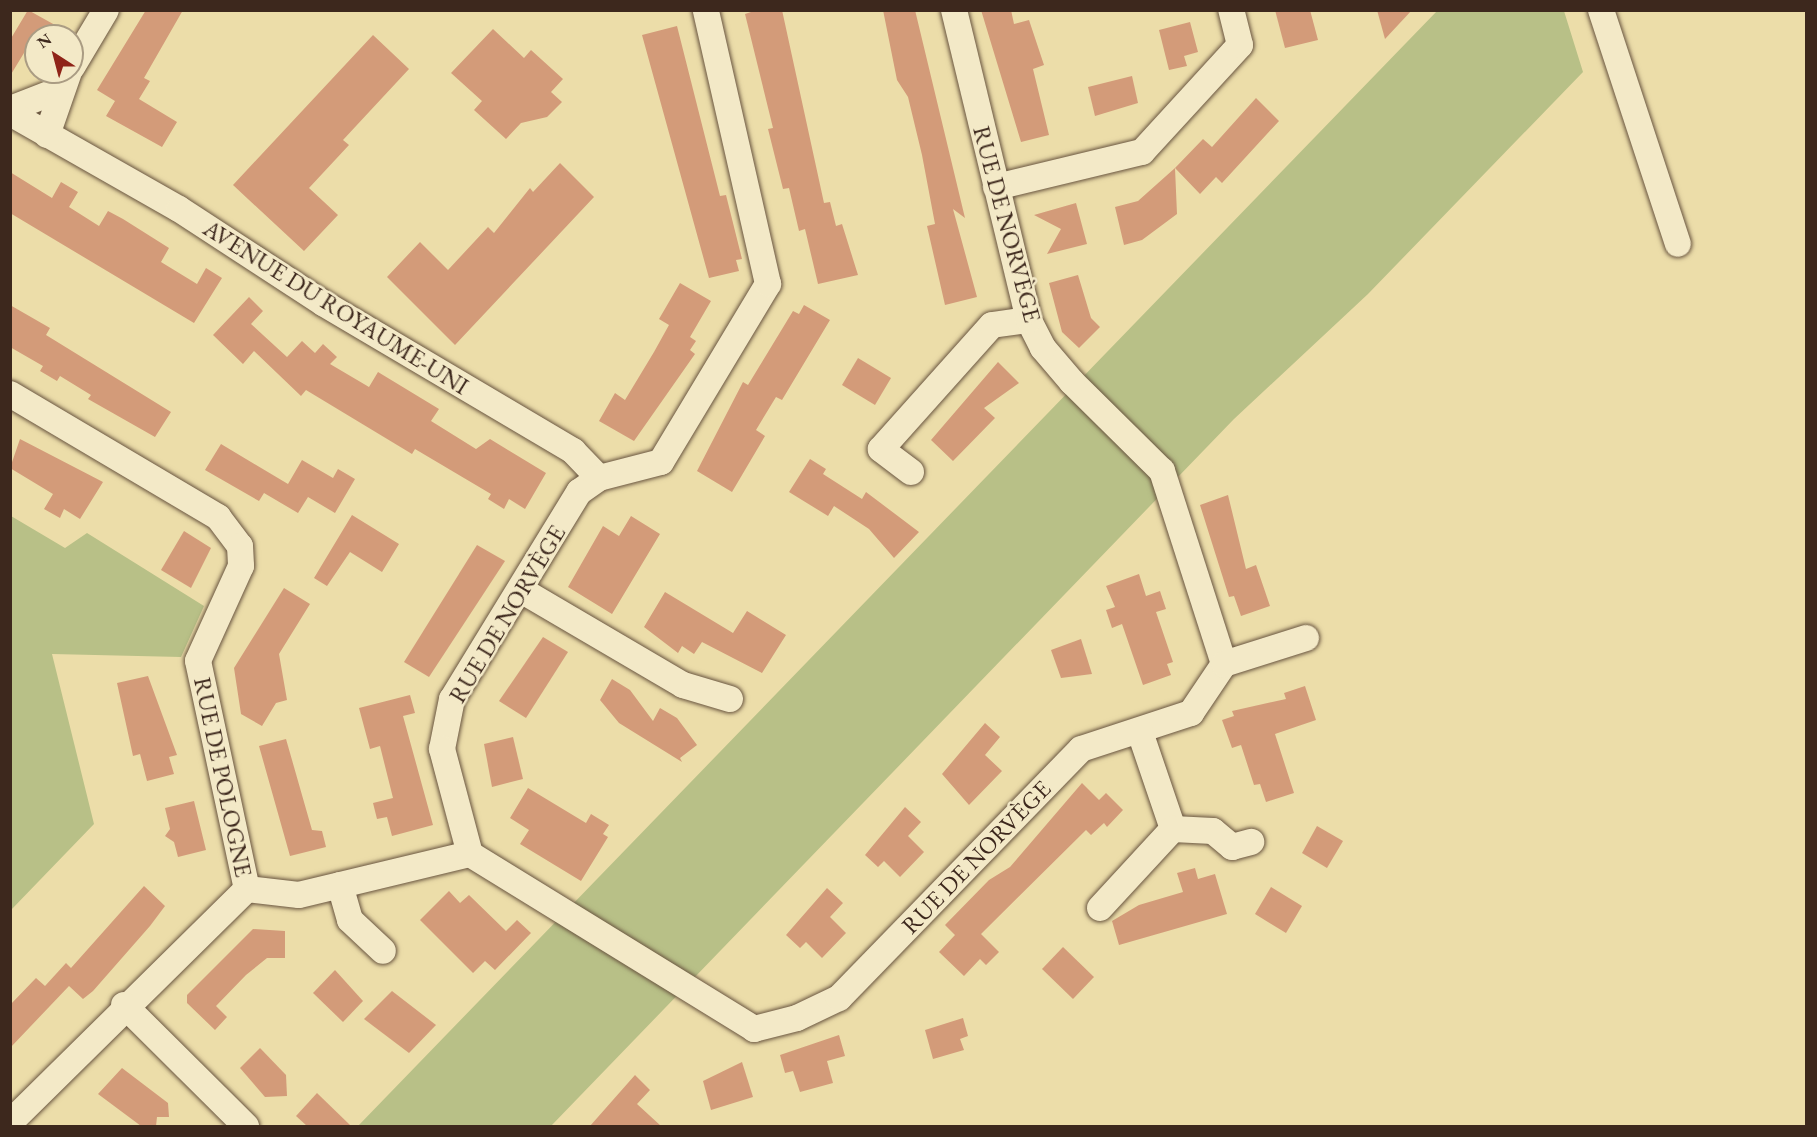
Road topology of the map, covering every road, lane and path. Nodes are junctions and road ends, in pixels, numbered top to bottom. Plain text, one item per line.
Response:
1 (106, 10) edge
2 (706, 10) edge
3 (954, 10) edge
4 (1231, 10) edge
5 (1601, 10) edge
6 (84, 47) edge
7 (59, 84) edge
8 (63, 84) edge
9 (10, 111) edge
10 (47, 135) junction
11 (996, 187) junction
12 (1678, 244) dead end
13 (1029, 320) junction
14 (10, 394) edge
15 (911, 472) dead end
16 (599, 478) junction
17 (521, 590) junction
18 (1306, 638) dead end
19 (1224, 664) junction
20 (730, 699) dead end
21 (1140, 732) junction
22 (1173, 828) junction
23 (1251, 842) dead end
24 (470, 854) junction
25 (340, 885) junction
26 (247, 889) junction
27 (1100, 908) dead end
28 (383, 951) dead end
29 (124, 1005) junction
30 (10, 1123) edge
31 (246, 1126) edge

1 - 6 street
2 - 16 street
3 - 11 street, RUE DE NORVÈGE
4 - 11 street
5 - 12 street
7 - 9 street
8 - 10 street
9 - 10 street, AVENUE DU ROYAUME-UNI
10 - 16 street, AVENUE DU ROYAUME-UNI
11 - 13 street, RUE DE NORVÈGE
13 - 15 street
13 - 19 street, RUE DE NORVÈGE
14 - 26 street, RUE DE POLOGNE
16 - 17 street, RUE DE NORVÈGE
17 - 20 street
17 - 24 street, RUE DE NORVÈGE
18 - 19 street
19 - 21 street, RUE DE NORVÈGE
21 - 22 street
21 - 24 street, RUE DE NORVÈGE
22 - 23 street
22 - 27 street
24 - 25 street
25 - 26 street
25 - 28 street
26 - 29 street, RUE DE POLOGNE
29 - 30 street, RUE DE POLOGNE
29 - 31 street

